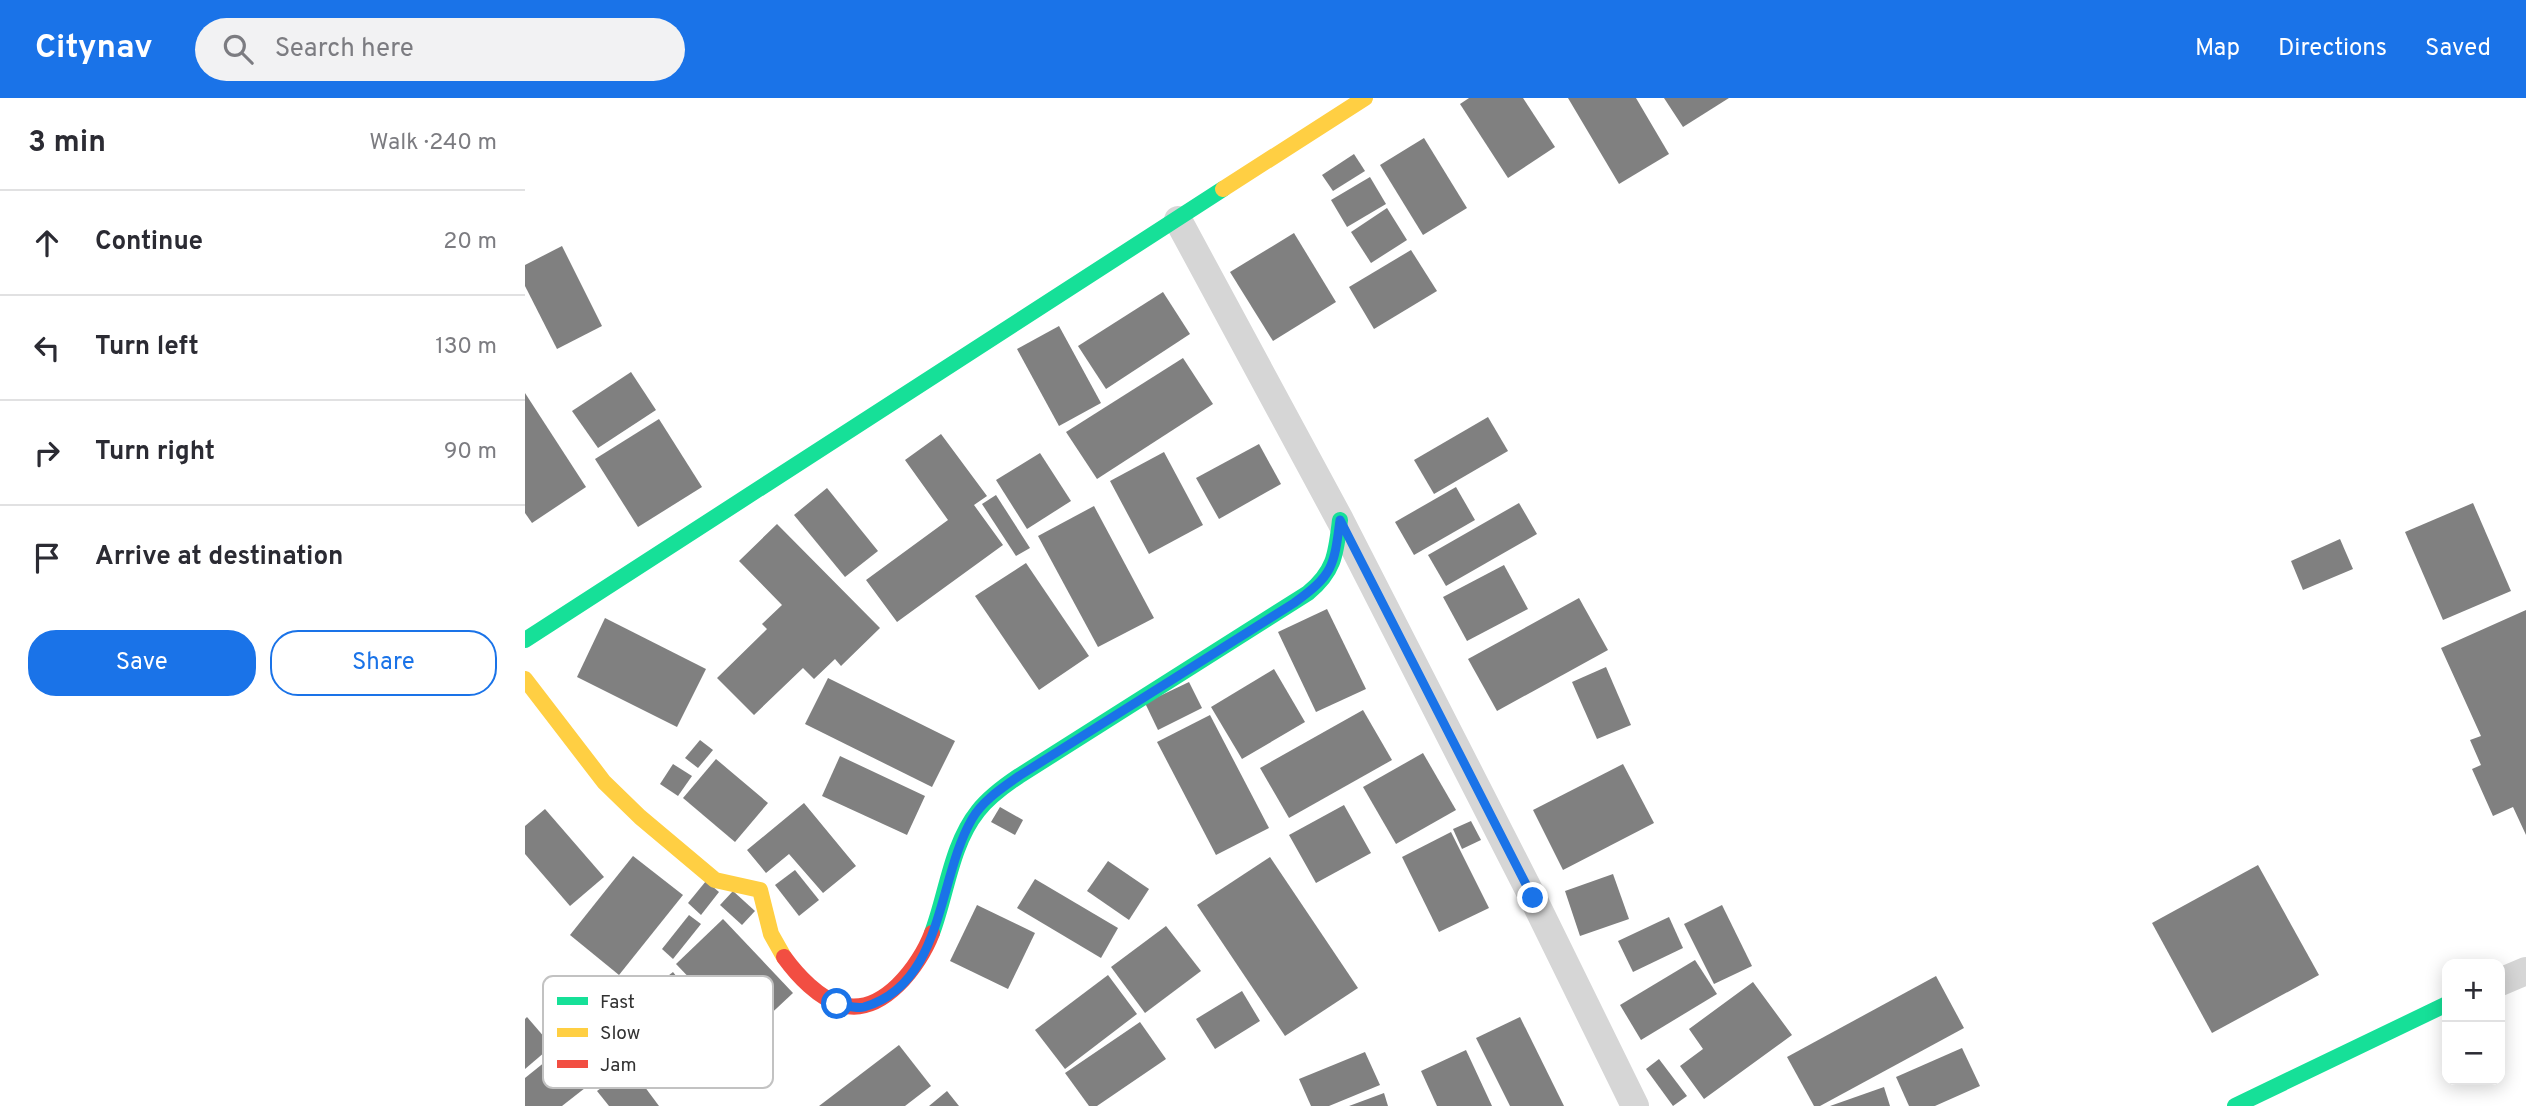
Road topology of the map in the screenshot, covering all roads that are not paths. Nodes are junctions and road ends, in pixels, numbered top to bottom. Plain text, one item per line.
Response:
1 (1364, 98) edge
2 (1178, 220) junction
3 (1340, 520) junction
4 (525, 640) edge
5 (525, 680) edge
6 (2526, 971) edge
7 (2505, 980) edge
8 (2442, 1006) edge
9 (1635, 1106) edge
10 (2235, 1106) edge

1 - 2 street
2 - 3 street
2 - 4 street
3 - 5 street
3 - 9 street
6 - 7 street
8 - 10 street

